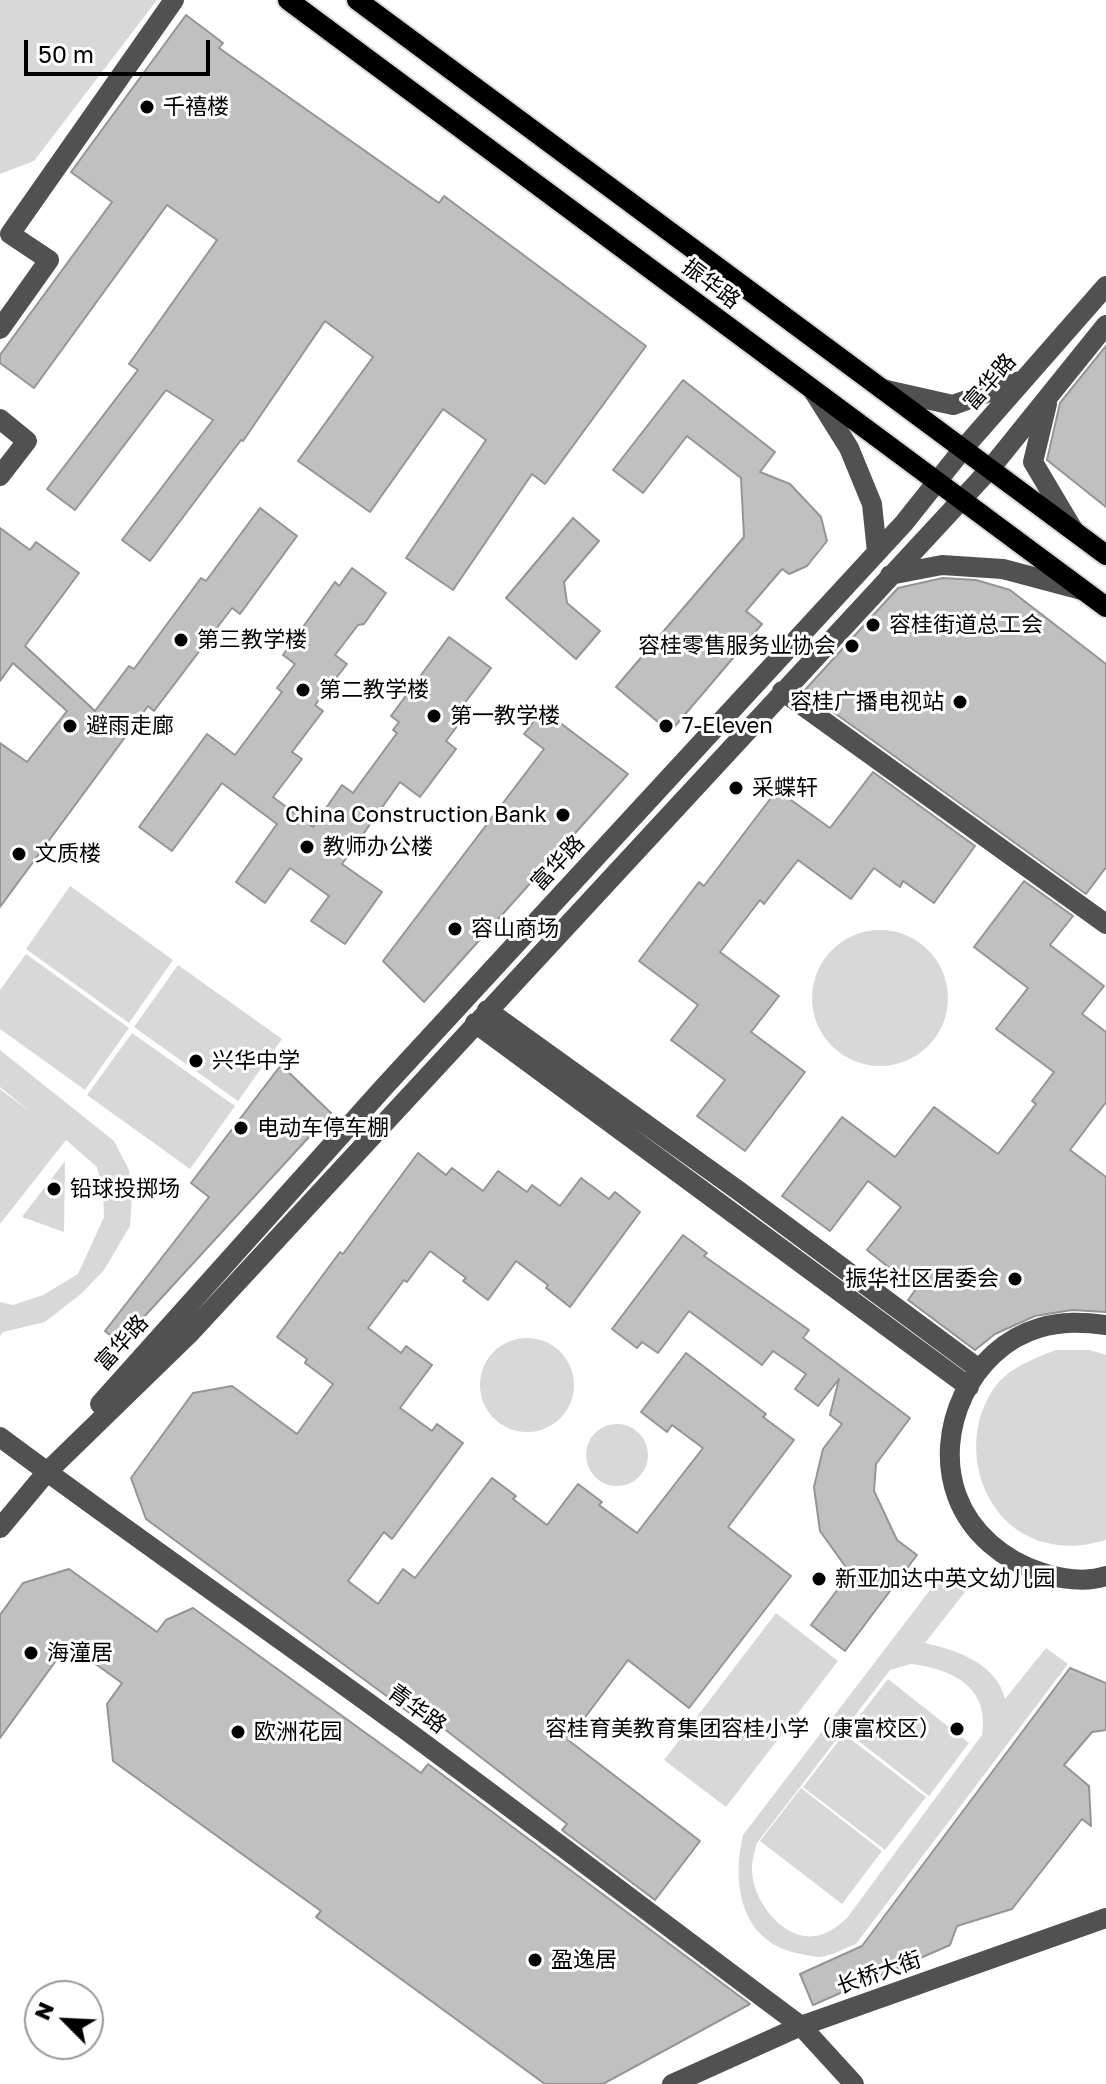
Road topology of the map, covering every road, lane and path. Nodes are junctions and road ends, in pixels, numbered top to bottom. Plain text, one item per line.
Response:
1 (174, 0) edge
2 (288, 0) edge
3 (357, 0) edge
4 (5, 230) edge
5 (1106, 286) edge
6 (1, 325) edge
7 (1106, 325) edge
8 (1024, 380) junction
9 (812, 389) junction
10 (882, 389) junction
11 (1049, 397) junction
12 (0, 419) edge
13 (963, 449) junction
14 (990, 469) junction
15 (0, 476) edge
16 (938, 482) junction
17 (960, 499) junction
18 (1074, 531) junction
19 (877, 552) junction
20 (1106, 555) edge
21 (890, 575) junction
22 (1082, 590) junction
23 (1106, 607) edge
24 (782, 691) junction
25 (1106, 924) edge
26 (481, 1017) junction
27 (1106, 1325) edge
28 (974, 1378) junction
29 (0, 1437) edge
30 (46, 1473) junction
31 (0, 1528) edge
32 (1106, 1576) edge
33 (1106, 1918) edge
34 (801, 2026) junction
35 (672, 2084) edge
36 (854, 2084) edge

1 - 4 street
2 - 9 main road, 振华路
3 - 10 main road, 振华路
4 - 6 street
5 - 8 street, 富华路
7 - 11 street, 富华路
8 - 10 street
8 - 13 street, 富华路
9 - 16 main road, 振华路
9 - 19 street
10 - 13 main road, 振华路
11 - 14 street, 富华路
11 - 18 street
12 - 15 street
13 - 14 main road, 振华路
13 - 16 street, 富华路
14 - 17 street, 富华路
14 - 18 main road, 振华路
16 - 17 main road, 振华路
16 - 19 street, 富华路
17 - 21 street, 富华路
17 - 22 main road, 振华路
18 - 20 main road, 振华路
19 - 30 street, 富华路
21 - 22 street
21 - 24 street, 富华路
22 - 23 main road, 振华路
24 - 25 street
24 - 26 street, 富华路
26 - 28 street
26 - 30 street, 富华路
27 - 28 street
28 - 32 street
29 - 30 street, 青华路
30 - 31 street, 富华路
30 - 34 street, 青华路
33 - 34 street, 长桥大街
34 - 35 street, 长桥大街
34 - 36 street, 青华路

